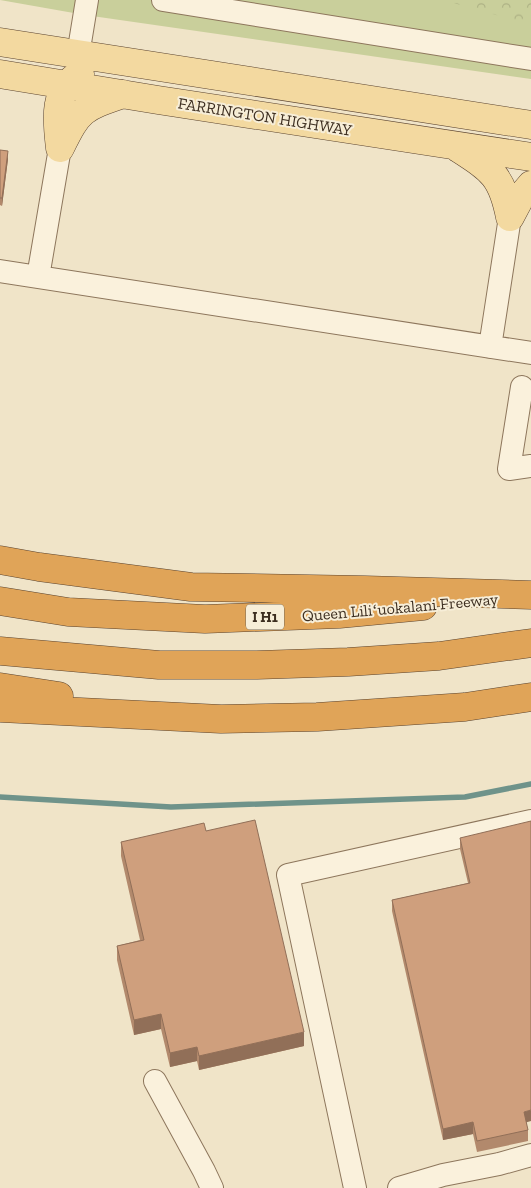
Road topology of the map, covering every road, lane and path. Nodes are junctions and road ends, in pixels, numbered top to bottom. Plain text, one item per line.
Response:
1 (87, 0) edge
2 (163, 0) edge
3 (0, 42) edge
4 (78, 55) junction
5 (531, 59) edge
6 (116, 61) junction
7 (0, 74) edge
8 (68, 85) junction
9 (123, 94) junction
10 (56, 116) junction
11 (531, 125) edge
12 (452, 145) junction
13 (60, 148) junction
14 (531, 157) edge
15 (531, 185) edge
16 (510, 217) junction
17 (0, 271) edge
18 (38, 277) junction
19 (490, 347) junction
20 (531, 354) edge
21 (522, 387) dead end
22 (531, 466) edge
23 (0, 560) edge
24 (531, 595) edge
25 (0, 601) edge
26 (531, 643) edge
27 (0, 651) edge
28 (0, 687) edge
29 (531, 690) edge
30 (531, 698) edge
31 (465, 707) junction
32 (0, 708) edge
33 (221, 719) junction
34 (531, 821) edge
35 (155, 1081) dead end
36 (531, 1155) edge
37 (212, 1188) edge
38 (355, 1188) edge
39 (399, 1188) edge

1 - 4 street
2 - 5 street
3 - 4 main road, FARRINGTON HIGHWAY
4 - 6 main road, FARRINGTON HIGHWAY
6 - 8 main road
6 - 11 main road, FARRINGTON HIGHWAY
7 - 8 main road, FARRINGTON HIGHWAY
7 - 10 main road
8 - 9 main road, FARRINGTON HIGHWAY
8 - 10 main road
9 - 12 main road, FARRINGTON HIGHWAY
9 - 13 main road
10 - 13 main road
12 - 14 main road, FARRINGTON HIGHWAY
12 - 16 main road
13 - 18 street
15 - 16 main road
16 - 19 street
17 - 18 street
18 - 19 street
19 - 20 street
21 - 22 street
23 - 24 highway
24 - 25 highway, Queen Liliʻuokalani Freeway / I H1
26 - 27 highway
28 - 33 highway
29 - 31 highway
30 - 31 highway
31 - 33 highway
32 - 33 highway
34 - 38 street
35 - 37 street
36 - 39 street

